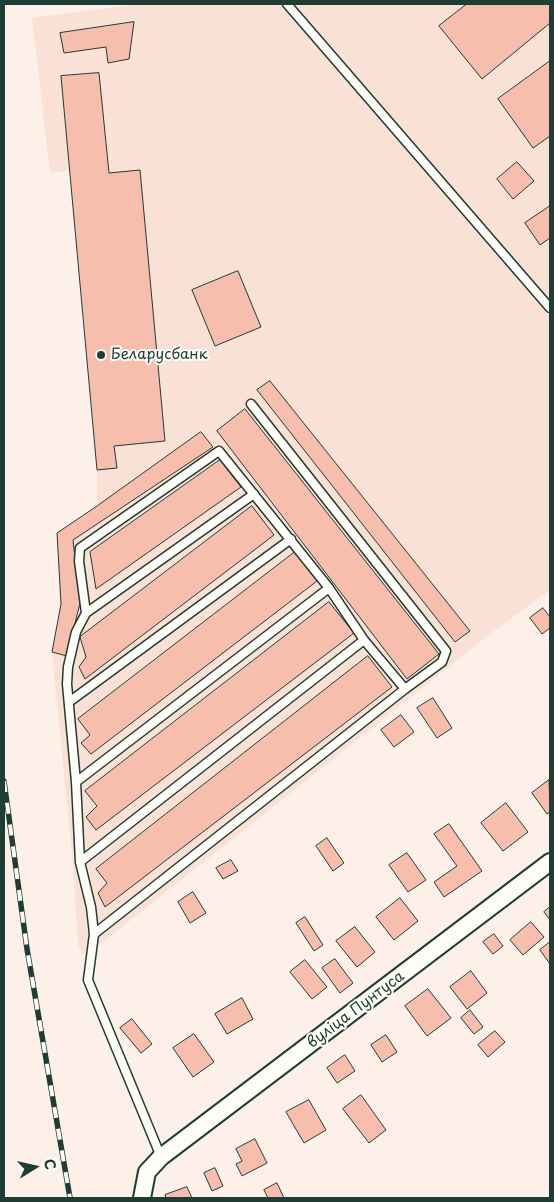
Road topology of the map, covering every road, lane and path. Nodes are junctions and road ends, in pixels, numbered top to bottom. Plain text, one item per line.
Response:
1 (287, 4) edge
2 (550, 308) edge
3 (251, 404) dead end
4 (254, 494) junction
5 (291, 539) junction
6 (330, 588) junction
7 (86, 612) junction
8 (364, 640) junction
9 (405, 689) junction
10 (69, 702) junction
11 (76, 782) junction
12 (80, 862) junction
13 (550, 862) edge
14 (94, 934) junction
15 (161, 1158) junction
16 (142, 1198) edge

1 - 2 lane
3 - 9 lane
4 - 5 lane
4 - 7 lane
4 - 7 lane
5 - 6 lane
5 - 10 lane
6 - 8 lane
6 - 11 lane
7 - 10 lane
8 - 9 lane
8 - 12 lane
9 - 14 lane
10 - 11 lane
11 - 12 lane
12 - 14 lane
13 - 15 street, вуліца Пунтуса
14 - 15 lane
15 - 16 street, вуліца Пунтуса

